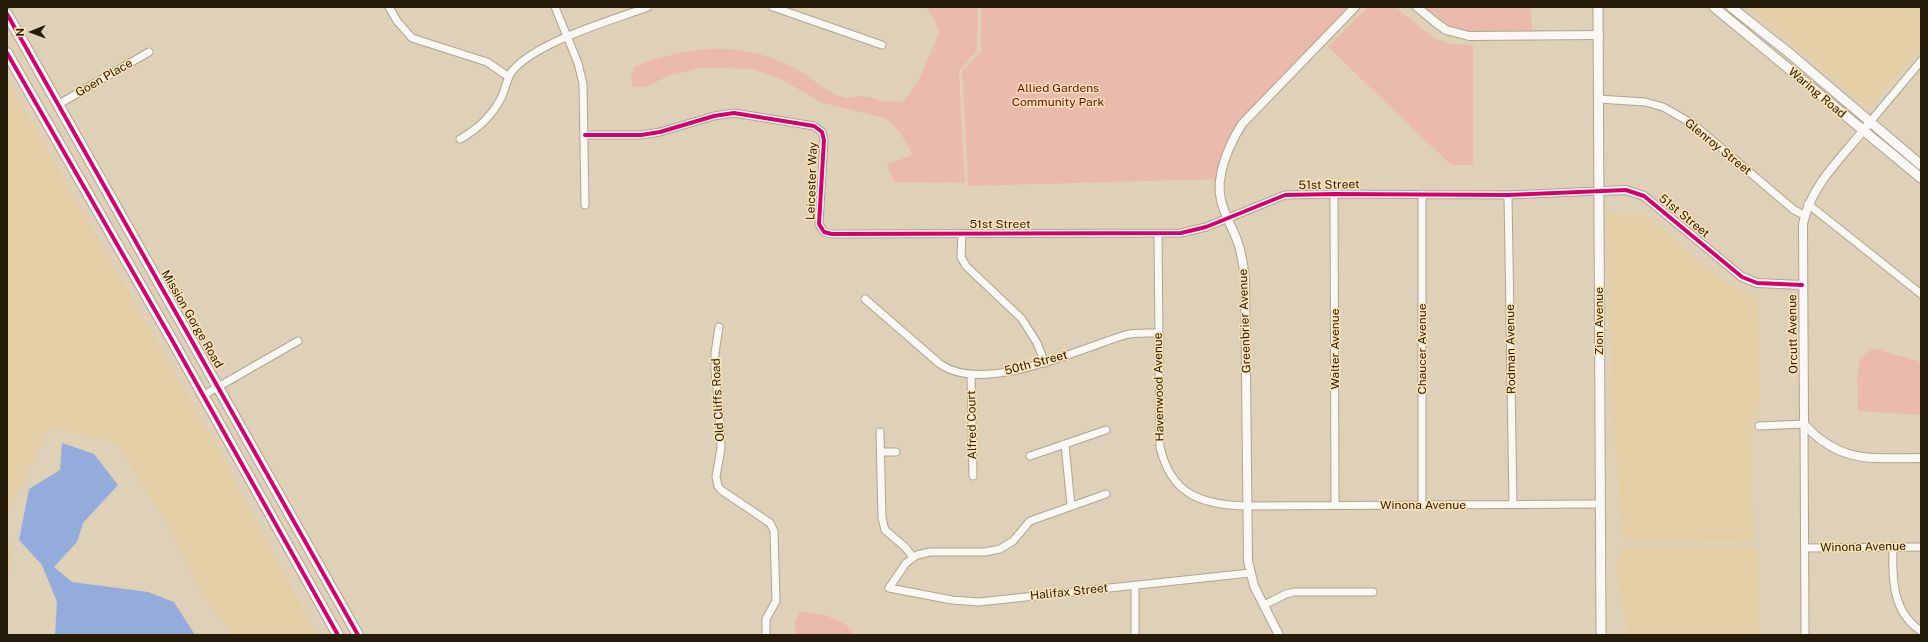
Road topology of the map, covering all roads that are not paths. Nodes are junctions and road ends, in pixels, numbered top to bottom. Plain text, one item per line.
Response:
1 (389, 7) edge
2 (555, 7) edge
3 (648, 7) edge
4 (1355, 7) edge
5 (1417, 7) edge
6 (1598, 7) edge
7 (1714, 7) edge
8 (1731, 7) edge
9 (778, 8) edge
10 (7, 14) edge
11 (1599, 35) junction
12 (568, 38) junction
13 (882, 45) dead end
14 (149, 52) dead end
15 (7, 53) edge
16 (1921, 61) edge
17 (509, 77) junction
18 (1598, 99) junction
19 (59, 104) junction
20 (1870, 122) junction
21 (1863, 131) junction
22 (585, 135) junction
23 (460, 139) dead end
24 (1921, 165) edge
25 (1921, 178) edge
26 (1599, 191) junction
27 (1334, 194) junction
28 (1422, 194) junction
29 (1508, 194) junction
30 (1808, 204) junction
31 (585, 205) dead end
32 (1804, 214) junction
33 (1227, 218) junction
34 (832, 234) joint
35 (962, 234) junction
36 (1158, 234) junction
37 (1802, 285) junction
38 (1921, 294) edge
39 (864, 298) dead end
40 (720, 327) dead end
41 (1159, 333) junction
42 (298, 341) dead end
43 (1045, 363) junction
44 (971, 374) junction
45 (218, 387) junction
46 (204, 395) junction
47 (1804, 424) junction
48 (1759, 426) dead end
49 (1106, 430) dead end
50 (880, 432) dead end
51 (1065, 444) junction
52 (881, 452) junction
53 (896, 452) dead end
54 (1030, 456) dead end
55 (1921, 458) edge
56 (973, 476) dead end
57 (1106, 494) dead end
58 (1513, 504) junction
59 (1600, 504) junction
60 (1335, 505) junction
61 (1422, 505) junction
62 (1070, 506) junction
63 (1247, 506) junction
64 (1893, 546) junction
65 (1921, 547) edge
66 (1805, 548) junction
67 (913, 557) junction
68 (1250, 573) junction
69 (1135, 585) junction
70 (1373, 592) dead end
71 (1264, 605) junction
72 (1921, 631) edge
73 (338, 635) edge
74 (358, 635) edge
75 (766, 635) edge
76 (1135, 635) edge
77 (1279, 635) edge
78 (1601, 635) edge
79 (1805, 635) edge

1 - 17 street
2 - 12 street
3 - 12 street
4 - 33 street, Greenbrier Avenue
5 - 11 street
6 - 11 main road, Zion Avenue
7 - 21 main road, Waring Road
8 - 20 main road, Waring Road
9 - 13 street
10 - 19 main road, Mission Gorge Road
11 - 18 main road, Zion Avenue
12 - 17 street
12 - 22 street
14 - 19 street, Goen Place
15 - 46 main road
16 - 20 street, Orcutt Avenue
17 - 23 street
18 - 26 main road, Zion Avenue
18 - 32 street, Glenroy Street
19 - 45 main road, Mission Gorge Road
20 - 21 street, Orcutt Avenue
20 - 24 main road, Waring Road
21 - 25 main road, Waring Road
21 - 30 street, Orcutt Avenue
22 - 31 street
22 - 34 street, Leicester Way
26 - 29 street, 51st Street
26 - 37 street, 51st Street
26 - 59 main road, Zion Avenue
27 - 28 street, 51st Street
27 - 33 street, 51st Street
27 - 60 street, Walter Avenue
28 - 29 street, 51st Street
28 - 61 street, Chaucer Avenue
29 - 58 street, Rodman Avenue
30 - 32 street, Orcutt Avenue
30 - 38 street
32 - 37 street, Orcutt Avenue
33 - 36 street, 51st Street
33 - 63 street, Greenbrier Avenue
34 - 35 street, 51st Street
35 - 36 street, 51st Street
35 - 43 street
36 - 41 street, Havenwood Avenue
37 - 47 street, Orcutt Avenue
39 - 44 street, 50th Street
40 - 75 street, Old Cliffs Road
41 - 43 street, 50th Street
41 - 63 street, Havenwood Avenue
42 - 45 street
43 - 44 street, 50th Street
44 - 56 street, Alfred Court
45 - 46 street
45 - 74 main road, Mission Gorge Road
46 - 73 main road
47 - 48 street
47 - 55 street
47 - 66 street, Orcutt Avenue
49 - 51 street
50 - 52 street
51 - 54 street
51 - 62 street
52 - 53 street
52 - 67 street
57 - 62 street
58 - 59 street, Winona Avenue
58 - 61 street, Winona Avenue
59 - 78 main road, Zion Avenue
60 - 61 street, Winona Avenue
60 - 63 street, Winona Avenue
62 - 67 street
63 - 68 street, Greenbrier Avenue
64 - 65 street, Winona Avenue
64 - 66 street, Winona Avenue
64 - 72 street
66 - 79 street, Orcutt Avenue
67 - 69 street, Halifax Street
68 - 69 street, Halifax Street
68 - 71 street, Greenbrier Avenue
69 - 76 street
70 - 71 street
71 - 77 street, Greenbrier Avenue

